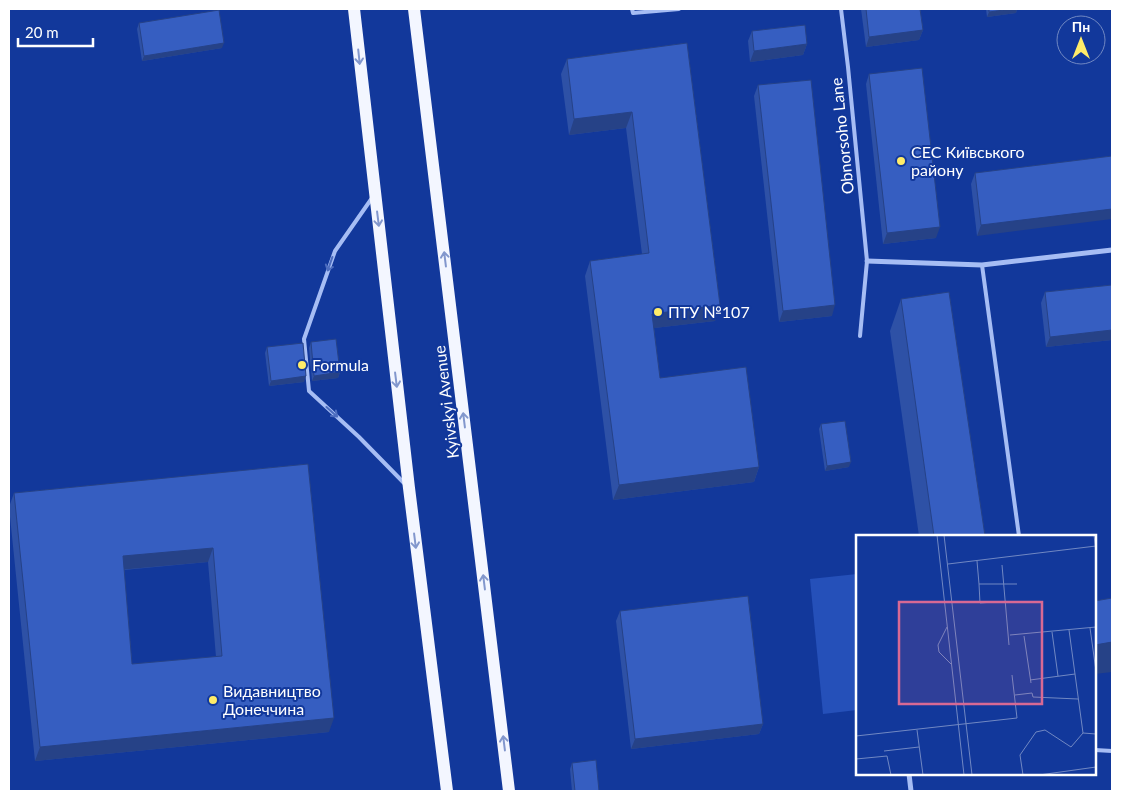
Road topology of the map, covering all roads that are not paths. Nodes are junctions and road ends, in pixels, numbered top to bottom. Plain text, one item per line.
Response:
1 (354, 9) edge
2 (414, 9) edge
3 (632, 9) edge
4 (678, 9) edge
5 (841, 9) edge
6 (375, 194) junction
7 (1112, 250) edge
8 (867, 261) junction
9 (982, 265) junction
10 (860, 336) dead end
11 (408, 488) junction
12 (1019, 535) edge
13 (1096, 750) edge
14 (1112, 751) edge
15 (909, 775) edge
16 (447, 791) edge
17 (510, 791) edge
18 (911, 791) edge

1 -> 6 main road
17 -> 2 main road, Kyivskyi Avenue
3 - 4 lane
5 - 8 lane, Obnorsoho Lane
6 -> 11 main road
6 -> 11 lane
7 - 9 street
8 - 9 street
8 - 10 lane, Obnorsoho Lane
9 - 12 lane
11 -> 16 main road
13 - 14 lane
15 - 18 street

